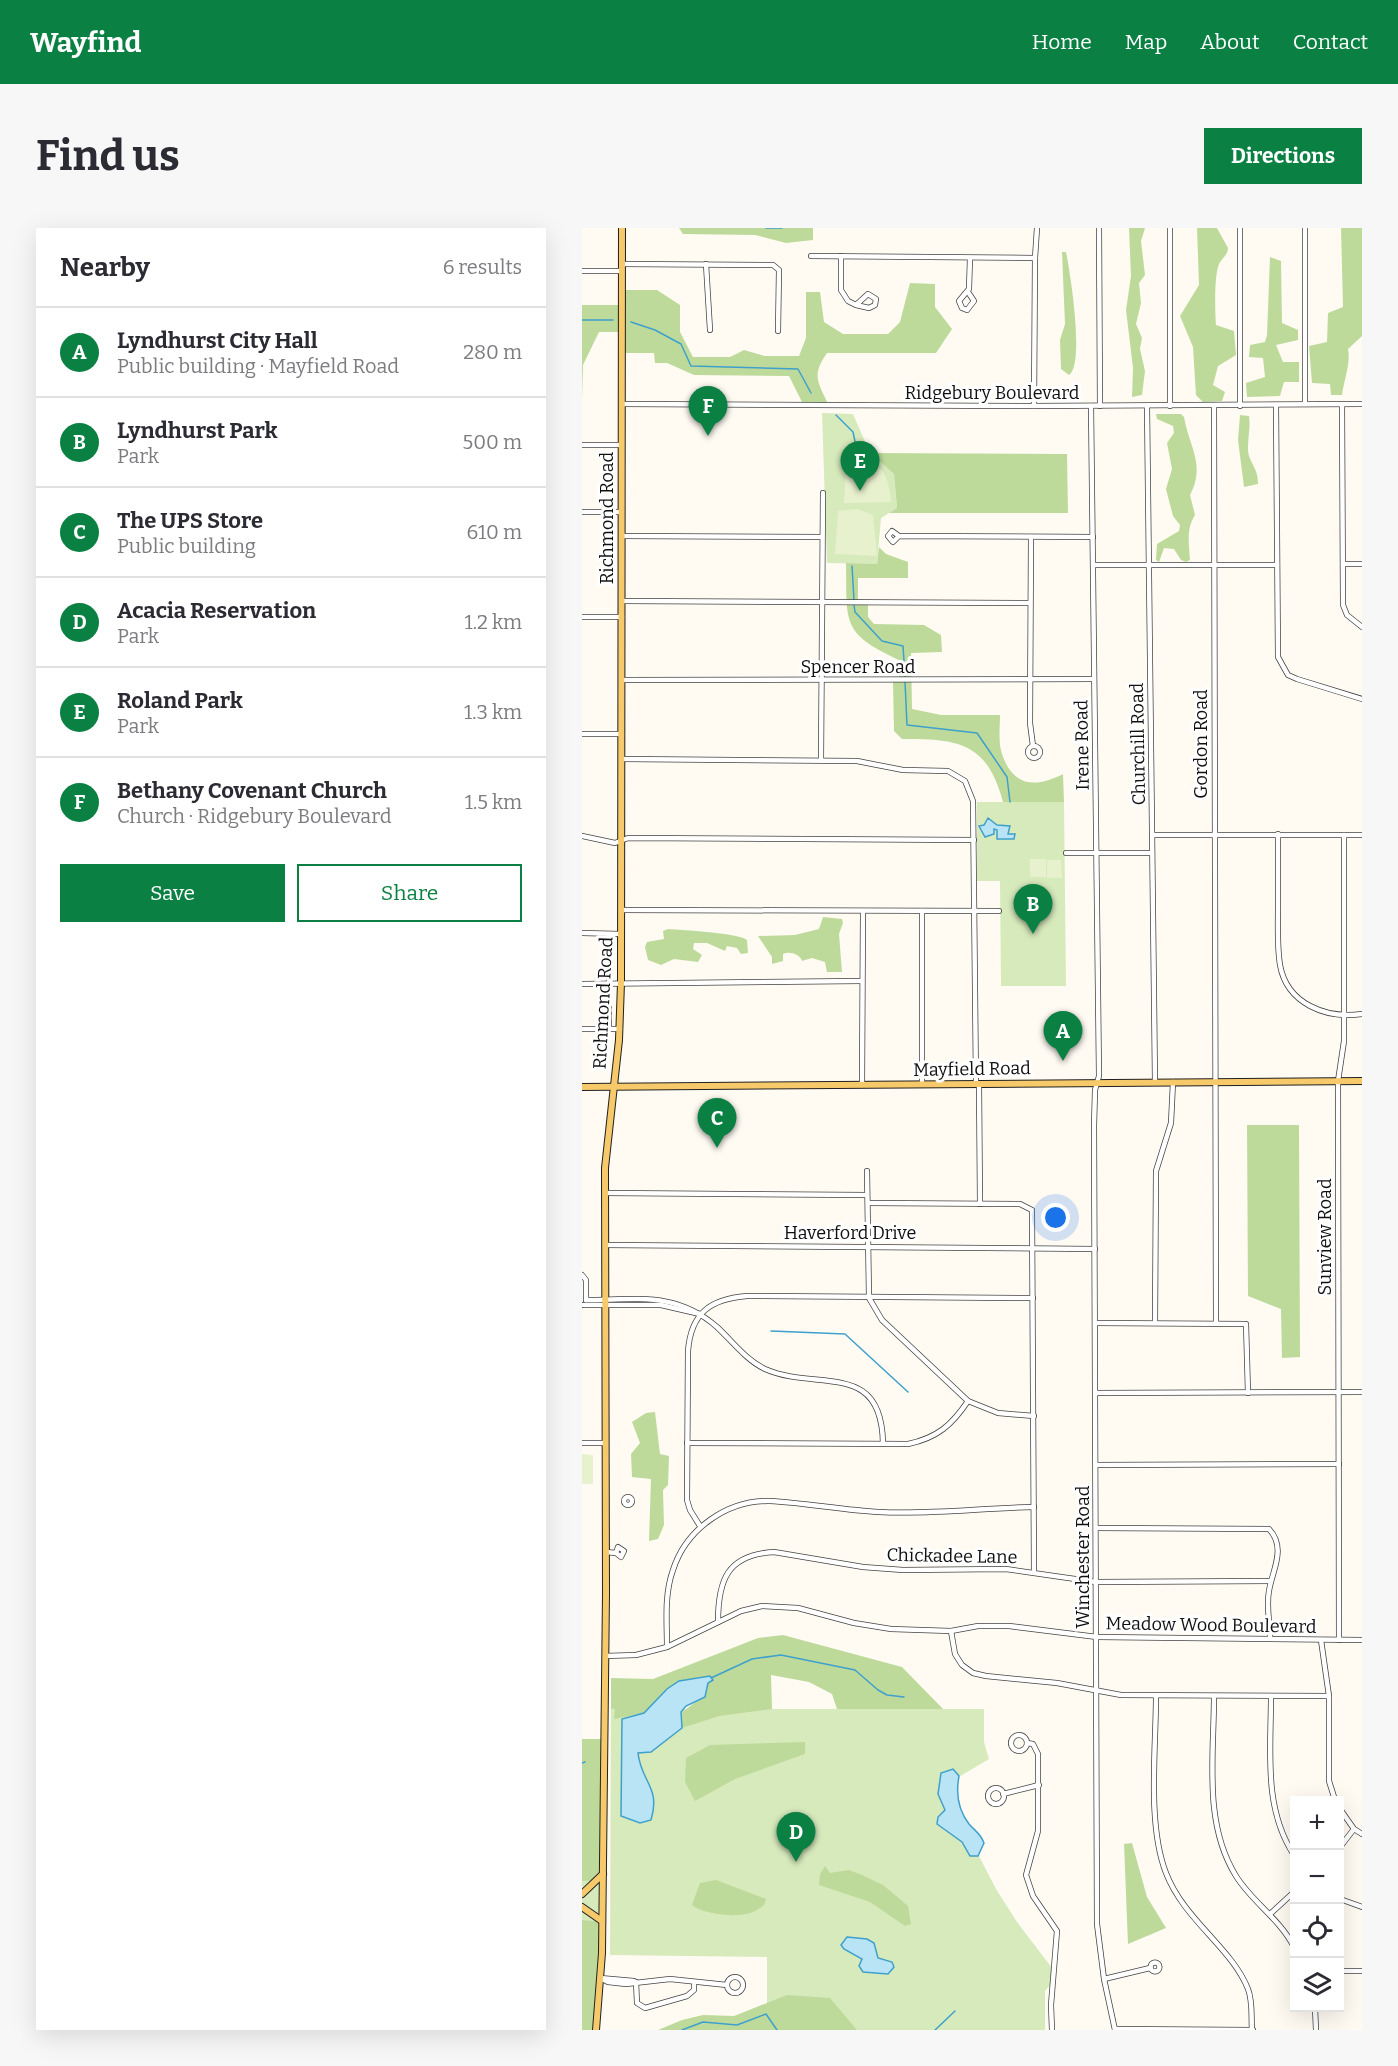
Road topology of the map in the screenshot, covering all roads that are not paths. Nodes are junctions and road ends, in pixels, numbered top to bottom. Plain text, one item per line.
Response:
1 (622, 228) edge
2 (1037, 228) edge
3 (1099, 228) edge
4 (1170, 228) edge
5 (1240, 228) edge
6 (1305, 228) edge
7 (811, 256) dead end
8 (841, 256) junction
9 (970, 258) junction
10 (1035, 258) junction
11 (706, 264) junction
12 (622, 268) junction
13 (582, 271) edge
14 (968, 292) dead end
15 (856, 304) dead end
16 (710, 330) dead end
17 (778, 331) dead end
18 (622, 404) junction
19 (1305, 404) junction
20 (1362, 404) edge
21 (1276, 405) junction
22 (1342, 405) junction
23 (1034, 406) junction
24 (1091, 406) junction
25 (1100, 406) junction
26 (1147, 406) junction
27 (1170, 406) junction
28 (1214, 406) junction
29 (1240, 406) junction
30 (582, 445) edge
31 (622, 445) junction
32 (823, 493) dead end
33 (582, 512) edge
34 (622, 512) junction
35 (622, 536) junction
36 (899, 536) dead end
37 (822, 537) junction
38 (1031, 537) junction
39 (1093, 537) junction
40 (1343, 564) junction
41 (1362, 564) edge
42 (1093, 565) junction
43 (1149, 565) junction
44 (1214, 565) junction
45 (1277, 565) junction
46 (622, 601) junction
47 (822, 602) junction
48 (1030, 603) junction
49 (582, 617) edge
50 (622, 617) junction
51 (1362, 627) edge
52 (1094, 679) junction
53 (622, 680) junction
54 (822, 681) junction
55 (1030, 681) junction
56 (1362, 699) edge
57 (582, 734) edge
58 (622, 734) junction
59 (1033, 746) dead end
60 (622, 759) junction
61 (821, 760) junction
62 (1278, 834) junction
63 (1362, 834) edge
64 (1152, 835) junction
65 (1215, 835) junction
66 (1344, 835) junction
67 (582, 836) edge
68 (974, 840) junction
69 (621, 841) junction
70 (1066, 853) dead end
71 (1096, 853) junction
72 (1152, 853) junction
73 (621, 910) junction
74 (862, 910) junction
75 (922, 911) junction
76 (973, 911) junction
77 (999, 911) dead end
78 (582, 933) edge
79 (609, 934) junction
80 (621, 934) junction
81 (862, 981) junction
82 (621, 983) junction
83 (582, 984) edge
84 (610, 984) junction
85 (1362, 1014) edge
86 (1344, 1016) junction
87 (582, 1029) edge
88 (609, 1029) junction
89 (620, 1029) junction
90 (1338, 1081) junction
91 (1362, 1081) edge
92 (1155, 1082) junction
93 (1173, 1082) junction
94 (1216, 1082) junction
95 (1097, 1083) junction
96 (922, 1084) junction
97 (977, 1084) junction
98 (862, 1085) junction
99 (582, 1087) edge
100 (613, 1087) junction
101 (867, 1171) dead end
102 (605, 1193) junction
103 (867, 1195) junction
104 (868, 1203) junction
105 (980, 1204) junction
106 (605, 1245) junction
107 (868, 1247) junction
108 (1033, 1247) junction
109 (1095, 1249) junction
110 (582, 1275) edge
111 (869, 1298) junction
112 (1034, 1298) junction
113 (586, 1300) junction
114 (605, 1302) junction
115 (582, 1306) edge
116 (700, 1314) junction
117 (1095, 1323) junction
118 (1155, 1323) junction
119 (1216, 1323) junction
120 (1362, 1392) edge
121 (1096, 1393) junction
122 (1248, 1393) junction
123 (1339, 1393) junction
124 (968, 1401) junction
125 (1034, 1416) junction
126 (582, 1443) edge
127 (606, 1443) junction
128 (687, 1443) junction
129 (883, 1444) junction
130 (1339, 1464) junction
131 (1096, 1465) junction
132 (1034, 1507) junction
133 (700, 1526) junction
134 (1096, 1528) junction
135 (606, 1552) junction
136 (616, 1553) dead end
137 (1034, 1571) junction
138 (1271, 1581) junction
139 (1096, 1582) junction
140 (718, 1622) junction
141 (951, 1631) junction
142 (1096, 1637) junction
143 (1270, 1638) junction
144 (1321, 1640) junction
145 (1339, 1640) junction
146 (1362, 1640) edge
147 (667, 1647) junction
148 (605, 1656) junction
149 (1097, 1691) junction
150 (1156, 1696) junction
151 (1214, 1696) junction
152 (1271, 1696) junction
153 (1329, 1696) junction
154 (1027, 1743) dead end
155 (1039, 1785) junction
156 (1003, 1794) dead end
157 (1334, 1796) edge
158 (1344, 1815) edge
159 (1354, 1829) junction
160 (1362, 1834) edge
161 (1344, 1842) edge
162 (1291, 1850) edge
163 (603, 1874) junction
164 (582, 1894) edge
165 (1290, 1896) edge
166 (1344, 1900) edge
167 (582, 1907) edge
168 (1362, 1907) edge
169 (1270, 1914) junction
170 (602, 1922) junction
171 (1290, 1942) edge
172 (1150, 1968) dead end
173 (1344, 1971) edge
174 (1362, 1971) edge
175 (600, 1978) junction
176 (1104, 1979) junction
177 (636, 1982) junction
178 (694, 1984) junction
179 (727, 1985) dead end
180 (1315, 2012) edge
181 (596, 2030) edge
182 (1052, 2030) edge
183 (1115, 2030) edge
184 (1252, 2030) edge
185 (1316, 2030) edge

1 - 12 main road, Richmond Road
2 - 10 street
3 - 25 street
4 - 27 street
5 - 29 street
6 - 19 street
7 - 8 street
8 - 9 street
8 - 15 street
9 - 10 street
9 - 14 street
10 - 23 street
11 - 12 street
11 - 16 street
11 - 17 street
12 - 13 street
12 - 18 main road, Richmond Road
18 - 23 street, Ridgebury Boulevard
18 - 31 main road, Richmond Road
19 - 21 street, Ridgebury Boulevard
19 - 22 street, Ridgebury Boulevard
20 - 22 street, Ridgebury Boulevard
21 - 29 street, Ridgebury Boulevard
21 - 45 street
22 - 40 street
23 - 24 street, Ridgebury Boulevard
24 - 25 street, Ridgebury Boulevard
24 - 39 street, Irene Road
25 - 26 street, Ridgebury Boulevard
26 - 27 street, Ridgebury Boulevard
26 - 43 street, Churchill Road
27 - 28 street, Ridgebury Boulevard
28 - 29 street, Ridgebury Boulevard
28 - 44 street, Gordon Road
30 - 31 street
31 - 34 main road, Richmond Road
32 - 37 street
33 - 34 street
34 - 35 main road, Richmond Road
35 - 37 street
35 - 46 main road, Richmond Road
36 - 38 street
37 - 47 street
38 - 39 street
38 - 48 street
39 - 42 street, Irene Road
40 - 41 street
40 - 51 street
42 - 43 street
42 - 52 street, Irene Road
43 - 44 street
43 - 64 street, Churchill Road
44 - 45 street
44 - 65 street, Gordon Road
45 - 56 street
46 - 47 street
46 - 50 main road, Richmond Road
47 - 48 street
47 - 54 street
48 - 55 street
49 - 50 street
50 - 53 main road, Richmond Road
52 - 55 street, Spencer Road
52 - 71 street, Irene Road
53 - 54 street, Spencer Road
53 - 58 main road, Richmond Road
54 - 55 street, Spencer Road
54 - 61 street
55 - 59 street
57 - 58 street
58 - 60 main road, Richmond Road
60 - 61 street
60 - 69 main road, Richmond Road
61 - 68 street
62 - 65 street
62 - 66 street
62 - 86 street
63 - 66 street
64 - 65 street
64 - 72 street, Churchill Road
65 - 94 street, Gordon Road
66 - 86 street, Sunview Road
67 - 69 street
68 - 69 street
68 - 76 street
69 - 73 main road, Richmond Road
70 - 71 street
71 - 72 street
71 - 95 street, Irene Road
72 - 92 street, Churchill Road
73 - 74 street
73 - 80 main road, Richmond Road
74 - 75 street
74 - 81 street
75 - 76 street
75 - 96 street
76 - 77 street
76 - 97 street
78 - 79 street
79 - 80 street
79 - 84 street
80 - 82 main road, Richmond Road
81 - 82 street
81 - 98 street
82 - 84 street
82 - 89 main road, Richmond Road
83 - 84 street
84 - 88 street
85 - 86 street
86 - 90 street, Sunview Road
87 - 88 street
88 - 89 street
89 - 100 main road, Richmond Road
90 - 91 main road, Mayfield Road
90 - 94 main road, Mayfield Road
90 - 123 street, Sunview Road
92 - 93 main road, Mayfield Road
92 - 95 main road, Mayfield Road
93 - 94 main road, Mayfield Road
93 - 118 street
94 - 119 street, Gordon Road
95 - 97 main road, Mayfield Road
95 - 109 street, Winchester Road
96 - 97 main road, Mayfield Road
96 - 98 main road, Mayfield Road
97 - 105 street
98 - 100 main road, Mayfield Road
99 - 100 main road, Mayfield Road
100 - 102 main road, Richmond Road
101 - 103 street
102 - 103 street
102 - 106 main road, Richmond Road
103 - 104 street
104 - 105 street
104 - 107 street
105 - 108 street
106 - 107 street, Haverford Drive
106 - 114 main road, Richmond Road
107 - 108 street, Haverford Drive
107 - 111 street
108 - 109 street, Haverford Drive
108 - 112 street
109 - 117 street, Winchester Road
110 - 113 street
111 - 112 street
111 - 116 street
111 - 124 street
112 - 125 street
113 - 114 street
113 - 115 street
114 - 115 street
114 - 116 street
114 - 127 main road, Richmond Road
116 - 128 street
116 - 129 street
117 - 118 street
117 - 121 street, Winchester Road
118 - 119 street
119 - 122 street
120 - 123 street
121 - 122 street
121 - 131 street, Winchester Road
122 - 123 street
123 - 130 street, Sunview Road
124 - 125 street
124 - 129 street
125 - 132 street
126 - 127 street
127 - 135 main road, Richmond Road
128 - 129 street
128 - 133 street
130 - 131 street
130 - 145 street, Sunview Road
131 - 134 street, Winchester Road
132 - 133 street
132 - 137 street
133 - 147 street
134 - 138 street
134 - 139 street, Winchester Road
135 - 136 street
135 - 148 main road, Richmond Road
137 - 139 street, Chickadee Lane
137 - 140 street, Chickadee Lane
138 - 139 street, Chickadee Lane
138 - 143 street
139 - 142 street, Winchester Road
140 - 141 street, Meadow Wood Boulevard
140 - 147 street, Meadow Wood Boulevard
141 - 142 street, Meadow Wood Boulevard
141 - 149 street
142 - 143 street, Meadow Wood Boulevard
142 - 149 street, Winchester Road
143 - 144 street, Meadow Wood Boulevard
144 - 145 street, Meadow Wood Boulevard
144 - 153 street
145 - 146 street, Meadow Wood Boulevard
147 - 148 street, Meadow Wood Boulevard
148 - 163 main road, Richmond Road
149 - 150 street
149 - 176 street, Winchester Road
150 - 151 street
150 - 184 street
151 - 152 street
151 - 169 street
152 - 153 street
152 - 162 street
153 - 157 street
154 - 155 street
155 - 156 street
155 - 182 street
158 - 159 street
159 - 160 street
159 - 161 street
163 - 164 main road
163 - 170 main road, Richmond Road
165 - 169 street
166 - 168 street
167 - 170 main road
169 - 171 street
170 - 175 main road, Richmond Road
172 - 176 street
173 - 174 street
175 - 177 street
175 - 181 main road, Richmond Road
176 - 183 street, Winchester Road
177 - 178 street
177 - 178 street
178 - 179 street
180 - 185 street
183 - 184 street

